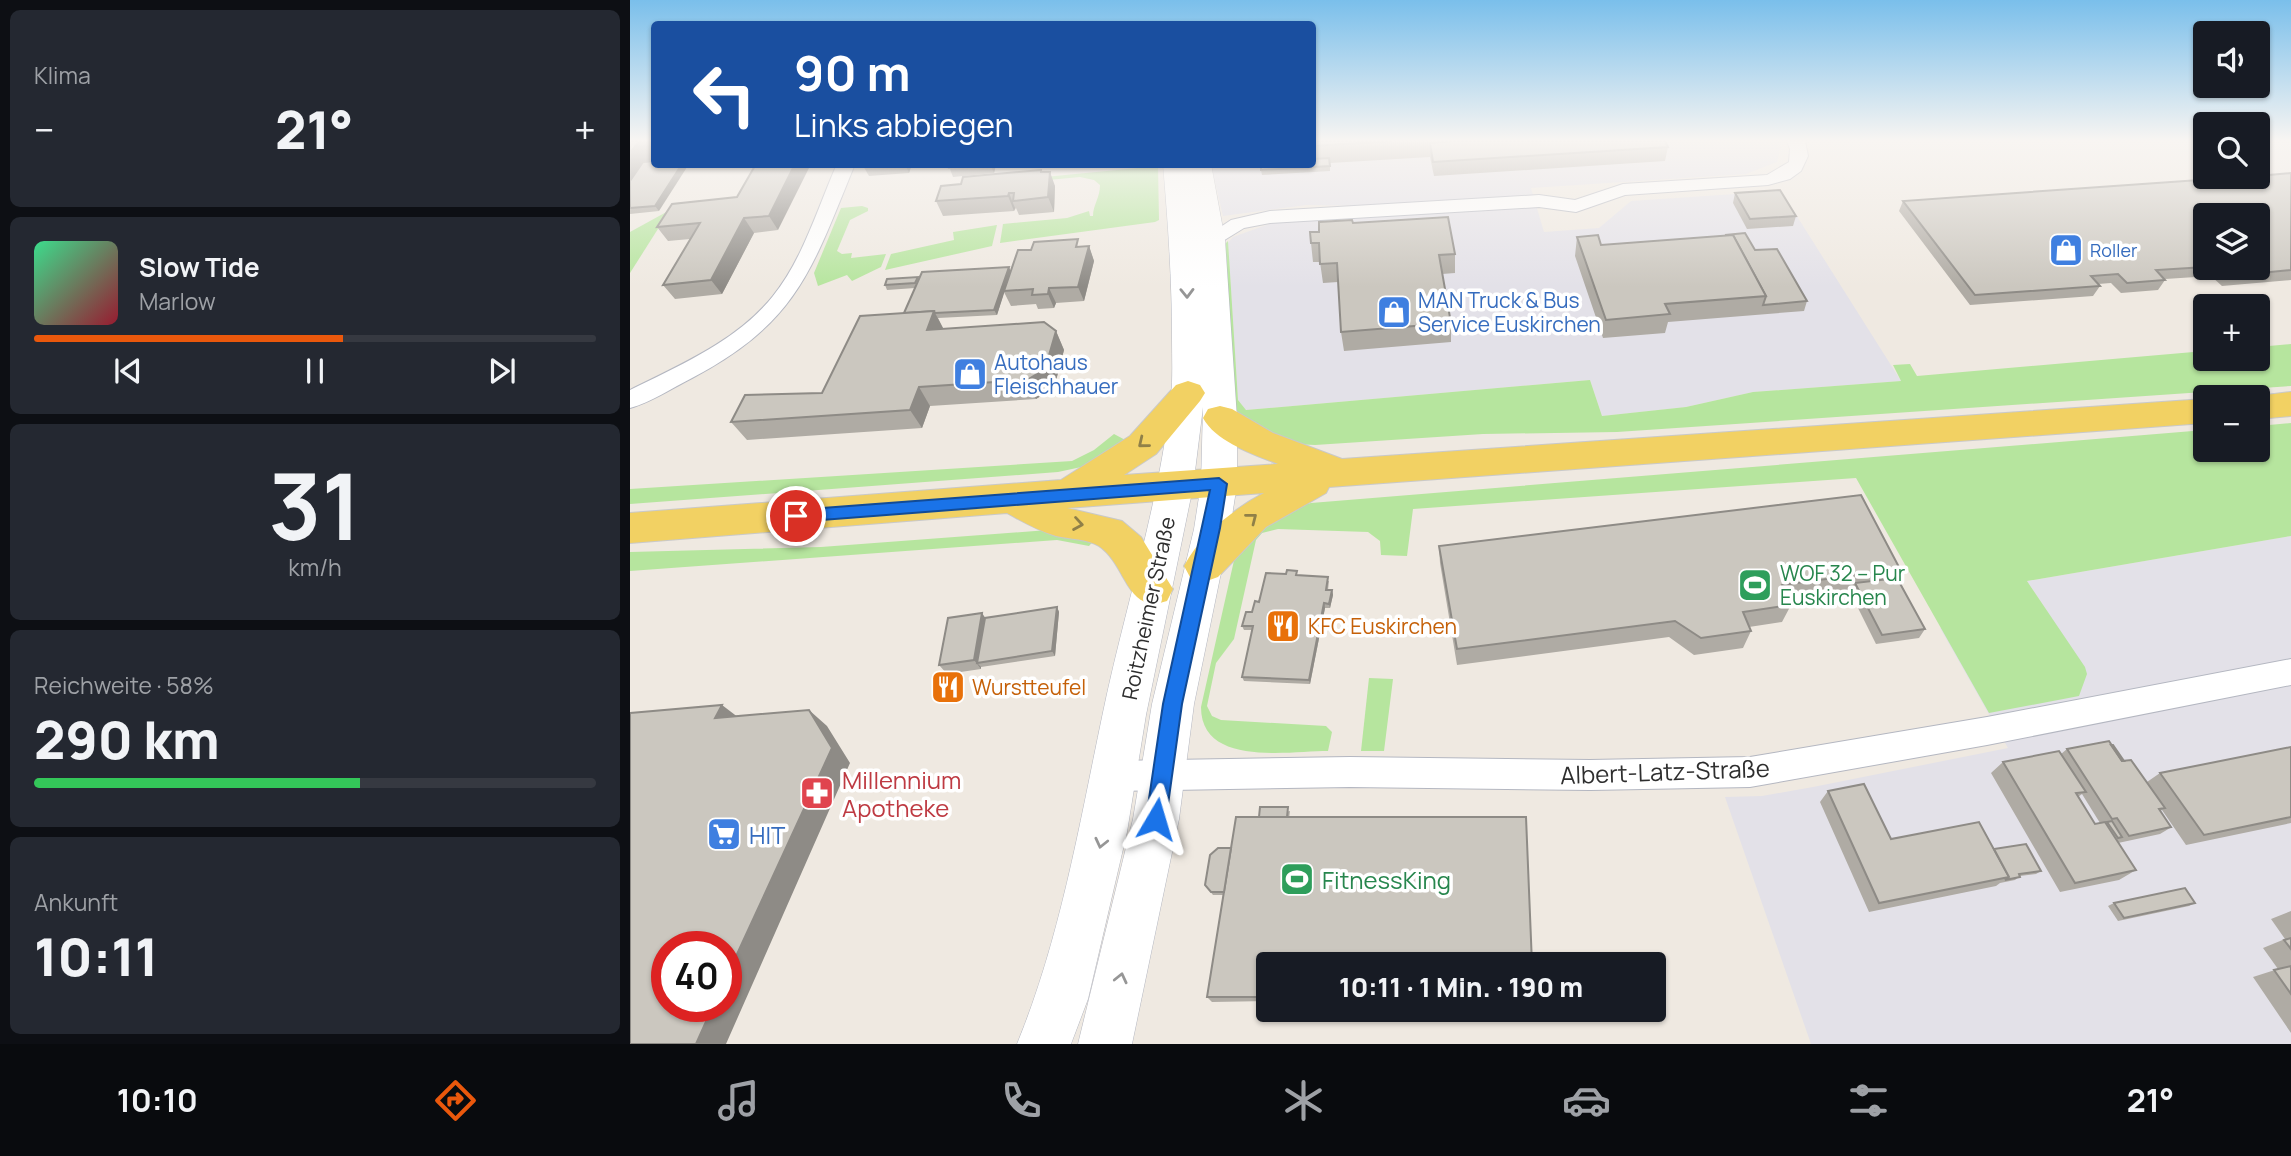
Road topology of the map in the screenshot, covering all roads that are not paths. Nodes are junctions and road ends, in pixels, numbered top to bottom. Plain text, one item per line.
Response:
1 (834, 190) edge
2 (1178, 190) edge
3 (1202, 190) edge
4 (1627, 190) edge
5 (1211, 240) junction
6 (1188, 393) junction
7 (630, 400) edge
8 (2291, 404) edge
9 (2270, 406) edge
10 (2193, 412) edge
11 (1220, 418) junction
12 (1342, 473) junction
13 (1219, 484) junction
14 (1175, 487) junction
15 (1067, 496) junction
16 (1015, 500) junction
17 (630, 528) edge
18 (1204, 566) junction
19 (1153, 589) junction
20 (2291, 672) edge
21 (1138, 775) junction
22 (1044, 1044) edge
23 (1105, 1044) edge

1 - 7 street
2 -> 6 street, Roitzheimer Straße
3 - 5 street, Roitzheimer Straße
4 - 5 street
5 - 11 street, Roitzheimer Straße
6 - 14 street, Roitzheimer Straße
6 -> 15 main road
8 - 9 main road
10 - 12 main road
11 - 12 main road
11 - 13 street, Roitzheimer Straße
12 - 13 main road
18 -> 12 main road
13 - 14 main road
13 - 18 street, Roitzheimer Straße
14 - 15 main road
14 - 19 street, Roitzheimer Straße
15 - 16 main road
16 - 17 main road
16 -> 19 main road
18 - 21 street, Roitzheimer Straße
19 - 21 street, Roitzheimer Straße
20 - 21 street, Albert-Latz-Straße
21 -> 22 street, Roitzheimer Straße
23 -> 21 street, Roitzheimer Straße

